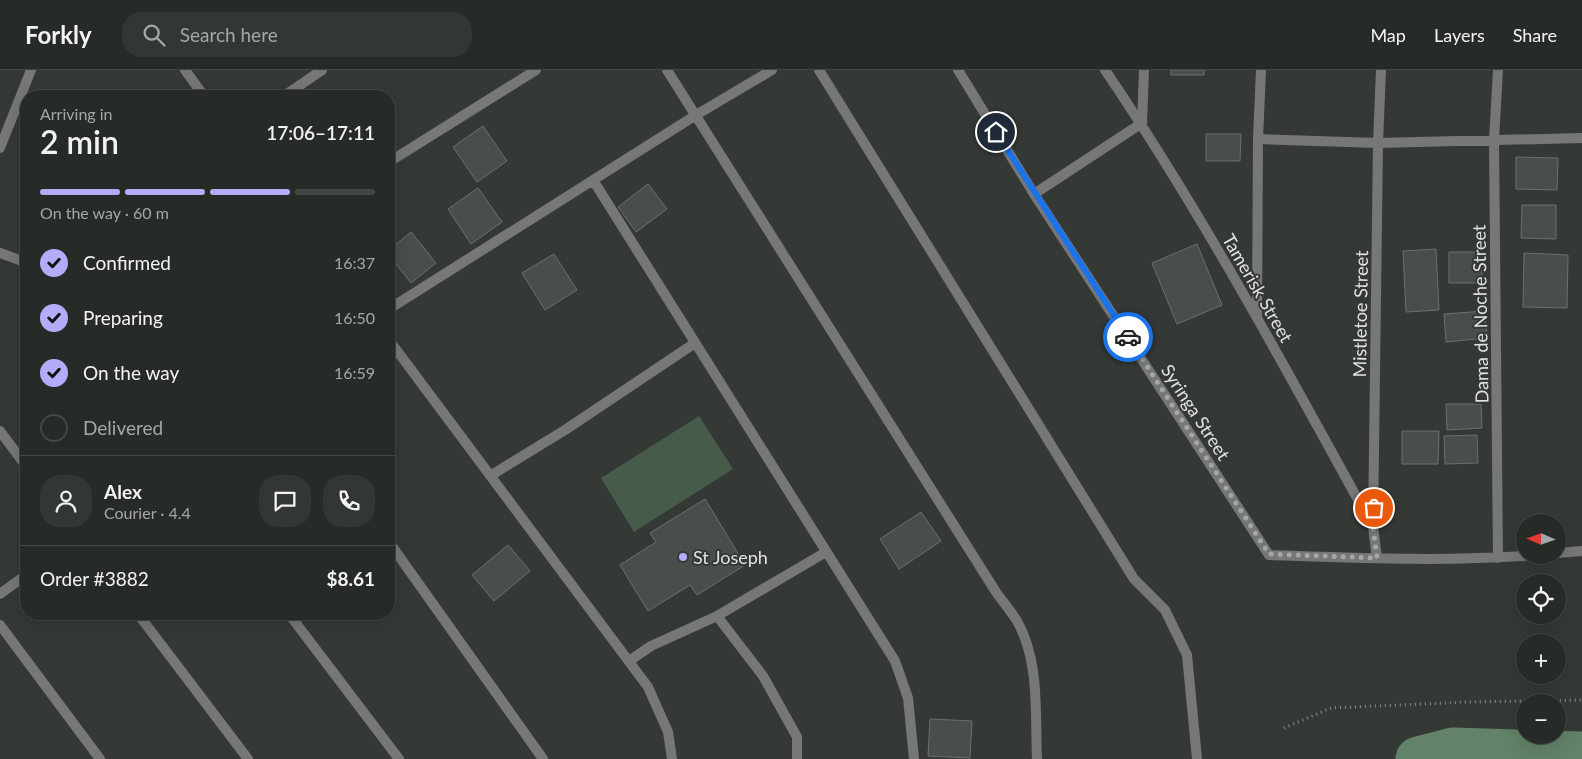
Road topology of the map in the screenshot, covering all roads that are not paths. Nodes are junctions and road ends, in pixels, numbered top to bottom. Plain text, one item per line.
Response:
1 (31, 70) edge
2 (185, 70) edge
3 (322, 70) edge
4 (667, 70) edge
5 (772, 70) edge
6 (819, 70) edge
7 (958, 70) edge
8 (1105, 70) edge
9 (1144, 70) edge
10 (1261, 70) edge
11 (1382, 70) edge
12 (1498, 70) edge
13 (530, 71) edge
14 (26, 90) edge
15 (200, 90) edge
16 (293, 90) edge
17 (20, 107) edge
18 (696, 115) junction
19 (1142, 124) junction
20 (1582, 138) edge
21 (1258, 139) junction
22 (1494, 140) junction
23 (1378, 143) junction
24 (0, 148) edge
25 (395, 158) edge
26 (593, 180) junction
27 (1034, 194) junction
28 (0, 253) edge
29 (20, 260) edge
30 (395, 305) edge
31 (1257, 318) junction
32 (695, 343) junction
33 (395, 348) edge
34 (0, 431) edge
35 (20, 458) edge
36 (490, 476) junction
37 (1373, 527) junction
38 (395, 550) edge
39 (1582, 551) edge
40 (826, 552) junction
41 (1566, 552) edge
42 (1516, 557) edge
43 (1377, 558) junction
44 (1498, 558) junction
45 (20, 579) edge
46 (0, 594) edge
47 (718, 616) junction
48 (143, 620) edge
49 (294, 620) edge
50 (0, 624) edge
51 (629, 661) junction
52 (100, 759) edge
53 (248, 759) edge
54 (399, 759) edge
55 (543, 759) edge
56 (672, 759) edge
57 (797, 759) edge
58 (914, 759) edge
59 (1037, 759) edge
60 (1197, 759) edge

1 - 14 street
2 - 15 street
3 - 16 street
4 - 18 street
5 - 18 street
6 - 60 street
7 - 27 street, Syringa Street
8 - 19 street, Tamerisk Street
9 - 19 street
10 - 21 street
11 - 23 street, Mistletoe Street
12 - 22 street, Dama de Noche Street
13 - 25 street
17 - 24 street
18 - 26 street
18 - 59 street
19 - 27 street
19 - 31 street, Tamerisk Street
20 - 22 street
21 - 23 street
21 - 31 street
22 - 23 street
22 - 44 street, Dama de Noche Street
23 - 37 street, Mistletoe Street
26 - 30 street
26 - 32 street
27 - 43 street, Syringa Street
28 - 29 street
31 - 37 street, Tamerisk Street
32 - 36 street
32 - 40 street
33 - 36 street
34 - 35 street
36 - 51 street
37 - 43 street, Mistletoe Street
38 - 55 street
39 - 41 street
40 - 47 street
40 - 58 street
42 - 44 street
43 - 44 street
45 - 46 street
47 - 51 street
47 - 57 street
48 - 53 street
49 - 54 street
50 - 52 street
51 - 56 street

